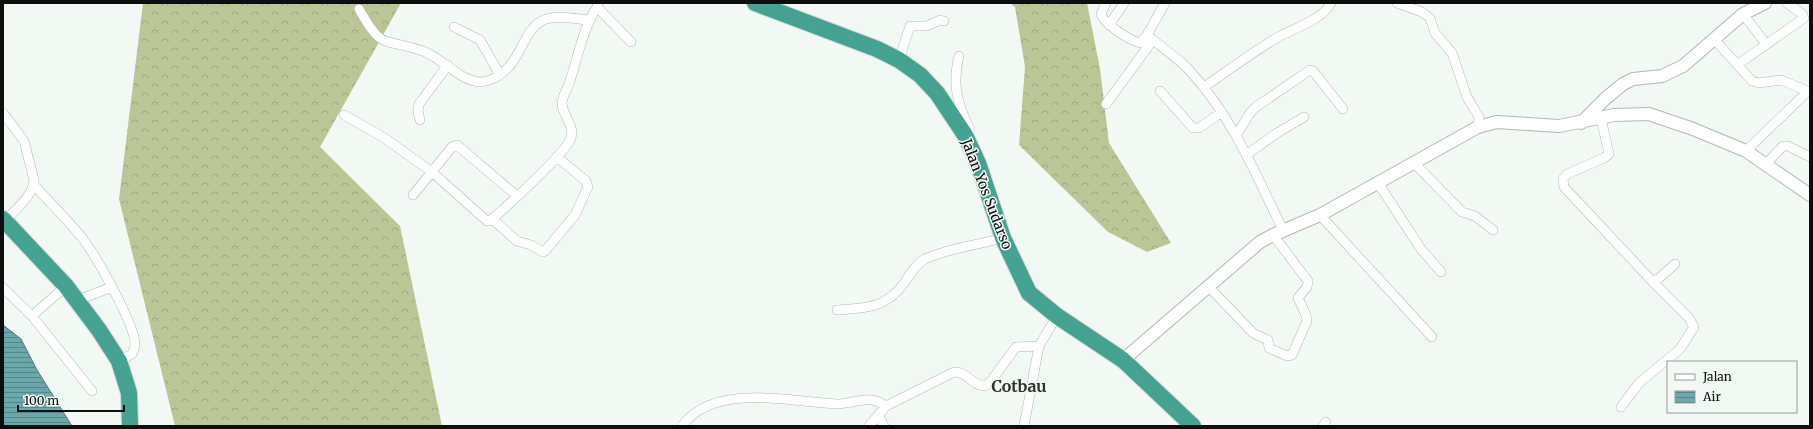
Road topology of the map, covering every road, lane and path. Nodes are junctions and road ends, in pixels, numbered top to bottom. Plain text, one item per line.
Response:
1 (755, 3) edge
2 (1106, 3) edge
3 (1124, 3) edge
4 (1165, 3) edge
5 (1331, 3) edge
6 (1397, 3) edge
7 (1765, 3) edge
8 (1787, 3) edge
9 (597, 5) edge
10 (359, 9) dead end
11 (1743, 14) junction
12 (588, 20) junction
13 (944, 21) dead end
14 (1109, 25) junction
15 (454, 27) dead end
16 (1150, 37) junction
17 (1714, 39) junction
18 (631, 42) dead end
19 (1766, 44) junction
20 (959, 56) dead end
21 (899, 60) junction
22 (1737, 64) junction
23 (448, 65) junction
24 (500, 75) junction
25 (1204, 87) junction
26 (1160, 91) dead end
27 (1809, 92) edge
28 (1606, 98) junction
29 (1106, 104) dead end
30 (1343, 109) dead end
31 (1222, 112) junction
32 (3, 113) edge
33 (344, 115) dead end
34 (1614, 115) junction
35 (1304, 117) dead end
36 (1601, 118) junction
37 (420, 120) dead end
38 (1581, 123) junction
39 (1478, 127) junction
40 (965, 135) junction
41 (1236, 136) junction
42 (1746, 151) junction
43 (1246, 155) junction
44 (557, 157) junction
45 (1810, 157) edge
46 (1414, 163) junction
47 (1766, 164) junction
48 (432, 172) junction
49 (1378, 183) junction
50 (34, 185) junction
51 (413, 195) dead end
52 (1810, 195) edge
53 (516, 196) junction
54 (1320, 215) junction
55 (492, 219) junction
56 (4, 220) edge
57 (1494, 230) dead end
58 (1278, 232) junction
59 (1002, 238) junction
60 (1675, 264) dead end
61 (1441, 272) dead end
62 (1652, 281) junction
63 (66, 286) junction
64 (1208, 286) junction
65 (112, 287) junction
66 (3, 288) edge
67 (78, 300) junction
68 (837, 310) dead end
69 (32, 316) junction
70 (1057, 316) junction
71 (1432, 337) dead end
72 (1039, 346) junction
73 (119, 360) junction
74 (1123, 360) junction
75 (92, 391) dead end
76 (886, 406) junction
77 (1621, 407) dead end
78 (879, 416) junction
79 (130, 426) edge
80 (682, 426) edge
81 (869, 426) edge
82 (884, 426) edge
83 (1024, 426) edge
84 (1194, 426) edge

1 - 21 highway, Jalan Yos Sudarso
2 - 14 street
3 - 14 street
4 - 16 street
5 - 25 street
6 - 39 street
7 - 11 street
8 - 19 street
9 - 12 street
9 - 18 street
10 - 23 street
11 - 17 street
11 - 19 street
12 - 24 street
12 - 44 street
13 - 21 street
14 - 16 street
15 - 24 street
16 - 25 street
16 - 29 street
17 - 22 street
17 - 28 street
19 - 22 street
20 - 40 street
21 - 40 highway, Jalan Yos Sudarso
22 - 27 street
23 - 24 street
23 - 37 street
25 - 31 street
26 - 31 street
27 - 42 street
28 - 34 street
28 - 38 street
30 - 41 street
31 - 41 street
32 - 50 street
33 - 48 street
34 - 36 street
34 - 42 street
35 - 43 street
36 - 38 street
36 - 62 street
38 - 39 street
39 - 46 street
40 - 59 highway, Jalan Yos Sudarso
41 - 43 street
42 - 47 street
43 - 58 street
44 - 53 street
44 - 55 street
45 - 47 street
46 - 49 street
46 - 57 street
47 - 52 street
48 - 51 street
48 - 53 street
48 - 55 street
49 - 54 street
49 - 61 street
50 - 56 street
50 - 65 street
53 - 55 street
54 - 58 street
54 - 71 street
56 - 63 highway
58 - 64 street
58 - 64 street
59 - 68 street
59 - 70 highway, Jalan Yos Sudarso
60 - 62 street
62 - 77 street
63 - 67 highway
63 - 69 street
64 - 74 street
65 - 67 street
65 - 73 street
66 - 69 street
67 - 73 highway
69 - 75 street
70 - 72 street
70 - 74 highway, Jalan Yos Sudarso
72 - 76 street
72 - 83 street
73 - 79 highway
74 - 84 highway, Jalan Yos Sudarso
76 - 78 street
76 - 80 street
78 - 81 street
78 - 82 street

